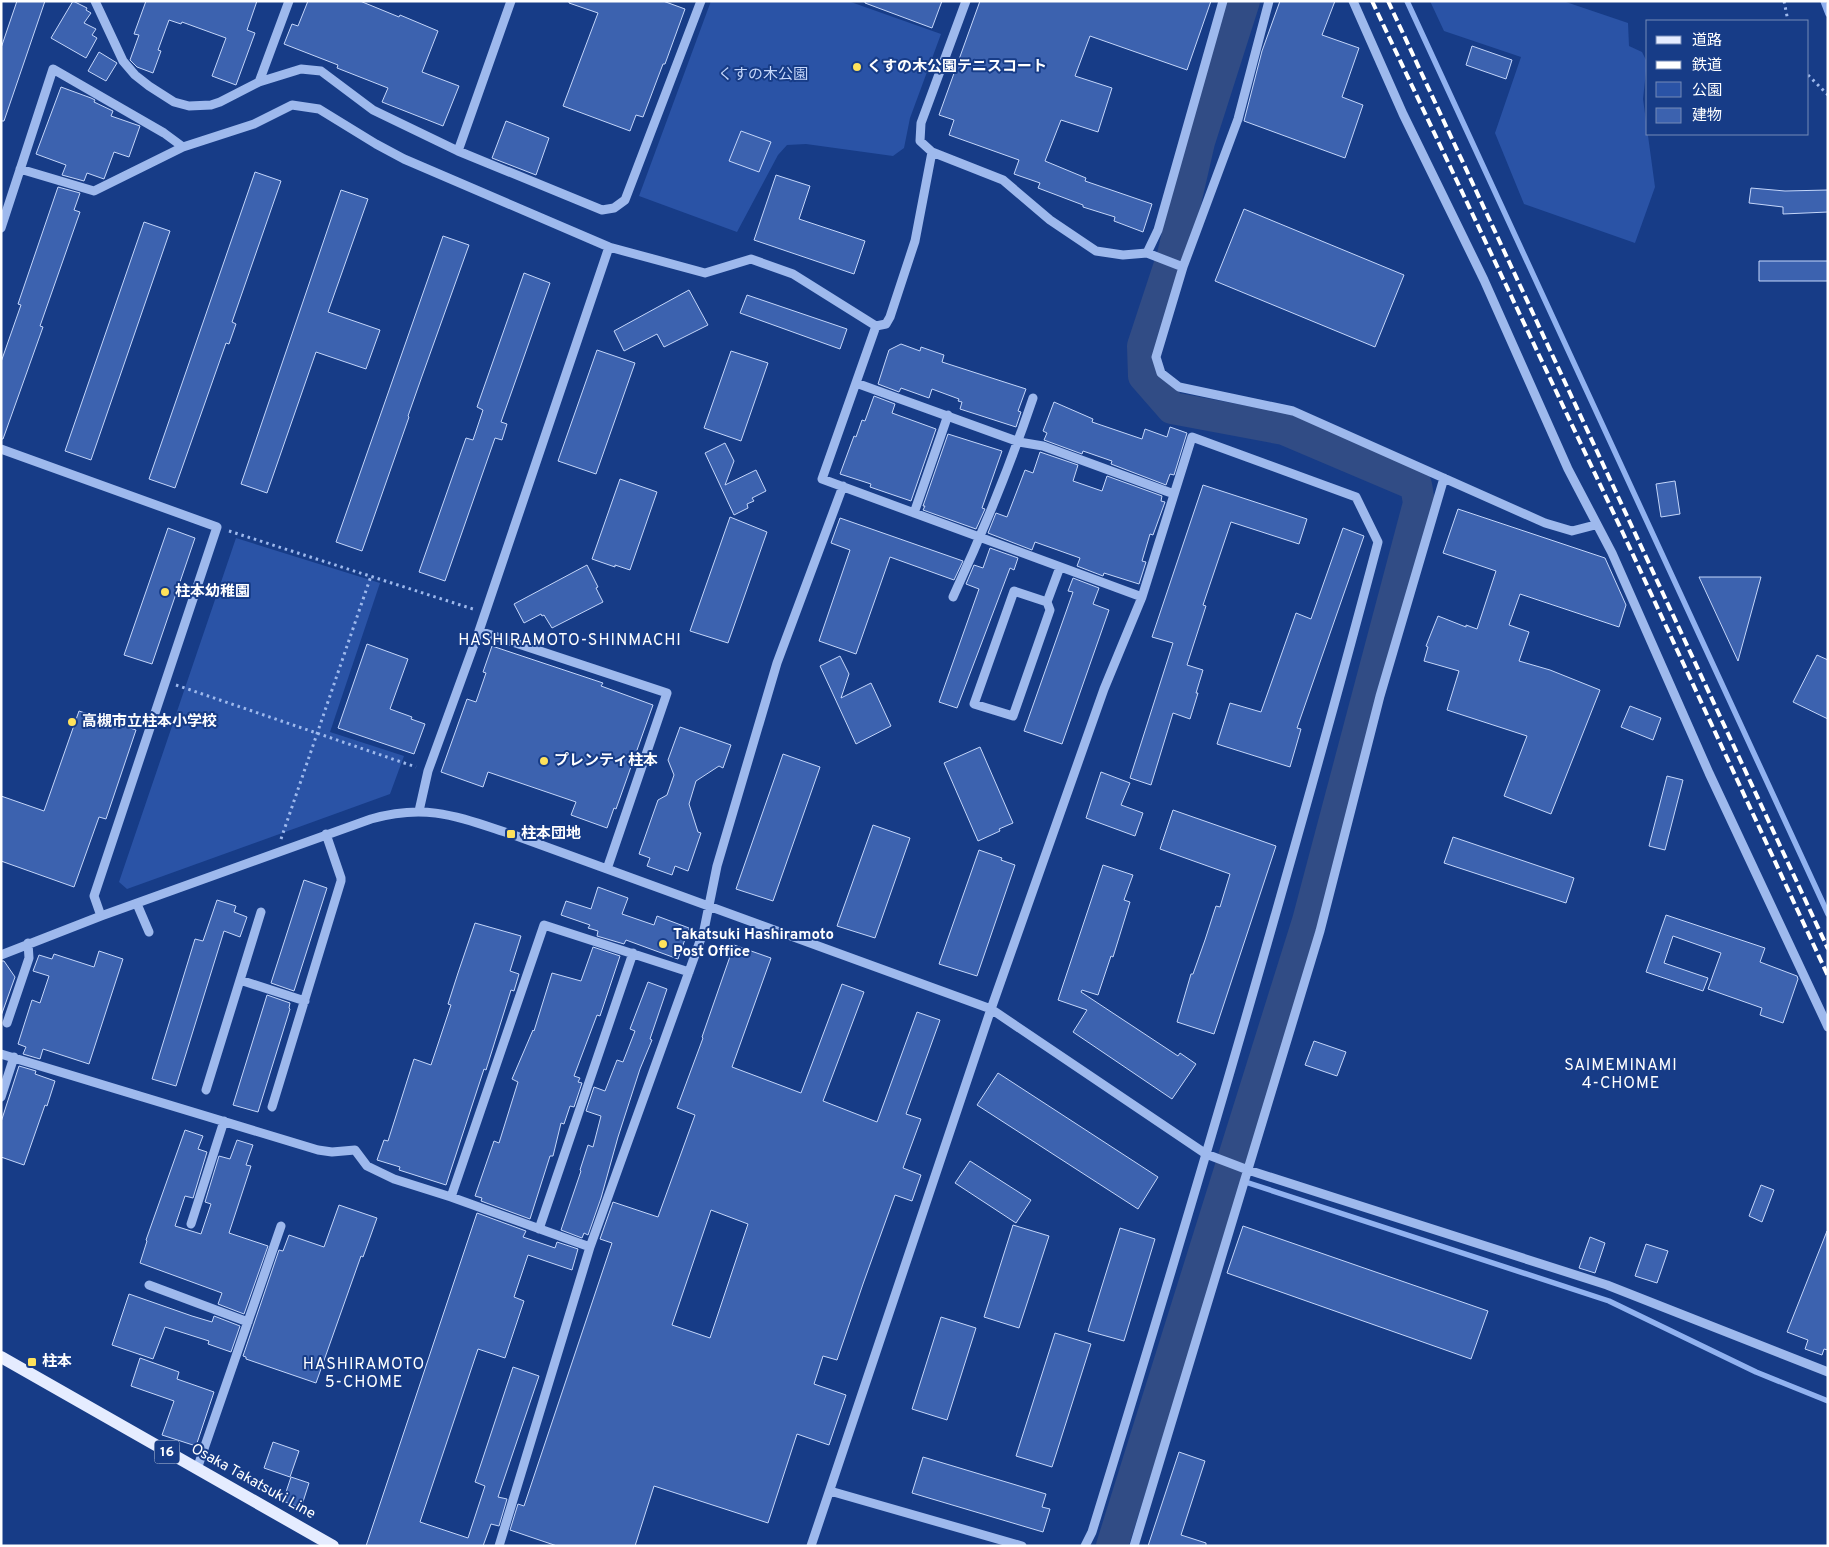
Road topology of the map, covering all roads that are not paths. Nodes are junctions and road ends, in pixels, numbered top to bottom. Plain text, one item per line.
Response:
1 (95, 1) edge
2 (289, 1) edge
3 (511, 1) edge
4 (701, 1) edge
5 (966, 1) edge
6 (1223, 1) edge
7 (1269, 1) edge
8 (1353, 1) edge
9 (259, 82) junction
10 (183, 147) junction
11 (458, 151) junction
12 (932, 152) junction
13 (20, 169) junction
14 (1, 228) edge
15 (609, 247) junction
16 (1147, 253) junction
17 (1183, 267) junction
18 (876, 326) junction
19 (856, 383) junction
20 (1033, 398) dead end
21 (948, 415) junction
22 (1019, 442) junction
23 (1, 449) edge
24 (1444, 478) junction
25 (843, 486) junction
26 (1174, 494) junction
27 (914, 513) junction
28 (1595, 525) junction
29 (980, 537) junction
30 (1060, 567) junction
31 (953, 597) dead end
32 (1142, 597) junction
33 (1047, 602) junction
34 (479, 631) junction
35 (419, 811) junction
36 (326, 834) junction
37 (607, 869) junction
38 (137, 904) junction
39 (708, 906) junction
40 (262, 912) dead end
41 (101, 916) junction
42 (150, 932) dead end
43 (28, 944) junction
44 (633, 954) junction
45 (1, 955) edge
46 (689, 972) junction
47 (240, 980) junction
48 (305, 1001) junction
49 (992, 1009) junction
50 (7, 1023) dead end
51 (1828, 1026) edge
52 (1, 1054) edge
53 (14, 1057) junction
54 (206, 1090) dead end
55 (1, 1097) edge
56 (272, 1107) dead end
57 (224, 1121) junction
58 (1206, 1154) junction
59 (1248, 1170) junction
60 (451, 1197) junction
61 (191, 1224) dead end
62 (281, 1226) dead end
63 (539, 1229) junction
64 (590, 1247) junction
65 (149, 1285) dead end
66 (248, 1322) junction
67 (1, 1357) edge
68 (1828, 1372) edge
69 (197, 1469) junction
70 (830, 1491) junction
71 (333, 1546) edge
72 (499, 1546) edge
73 (811, 1546) edge
74 (1022, 1546) edge
75 (1085, 1546) edge
76 (1134, 1546) edge

1 - 9 street
2 - 9 street
3 - 11 street
4 - 11 street
5 - 12 street
6 - 16 street
7 - 17 street
8 - 28 street
9 - 11 street
10 - 13 street
10 - 13 street
10 - 15 street
12 - 16 street
12 - 18 street
13 - 14 street
15 - 18 street
15 - 34 street
16 - 17 street
17 - 24 street
18 - 19 street
19 - 21 street
19 - 25 street
20 - 22 street
21 - 22 street
21 - 27 street
22 - 26 street
22 - 29 street
23 - 41 street
24 - 28 street
24 - 59 street
25 - 27 street
25 - 39 street
26 - 32 street
26 - 58 street
27 - 29 street
28 - 51 street
29 - 30 street
29 - 31 street
30 - 32 street
30 - 33 street
32 - 49 street
33 - 33 street
34 - 35 street
34 - 37 street
35 - 36 street
35 - 37 street
36 - 38 street
36 - 48 street
37 - 39 street
38 - 41 street
38 - 42 street
39 - 46 street
39 - 49 street
40 - 47 street
41 - 43 street
43 - 45 street
43 - 50 street
44 - 46 street
44 - 60 street
44 - 63 street
46 - 64 street
47 - 48 street
47 - 54 street
48 - 56 street
49 - 58 street
49 - 70 street
52 - 53 street
53 - 55 street
53 - 57 street
57 - 60 street
57 - 61 street
58 - 59 street
58 - 75 street
59 - 68 street
59 - 76 street
60 - 63 street
62 - 66 street
63 - 64 street
64 - 72 street
65 - 66 street
66 - 69 street
67 - 69 main road, Osaka Takatsuki Line / 16
69 - 71 main road, Osaka Takatsuki Line / 16
70 - 73 street
70 - 74 street

